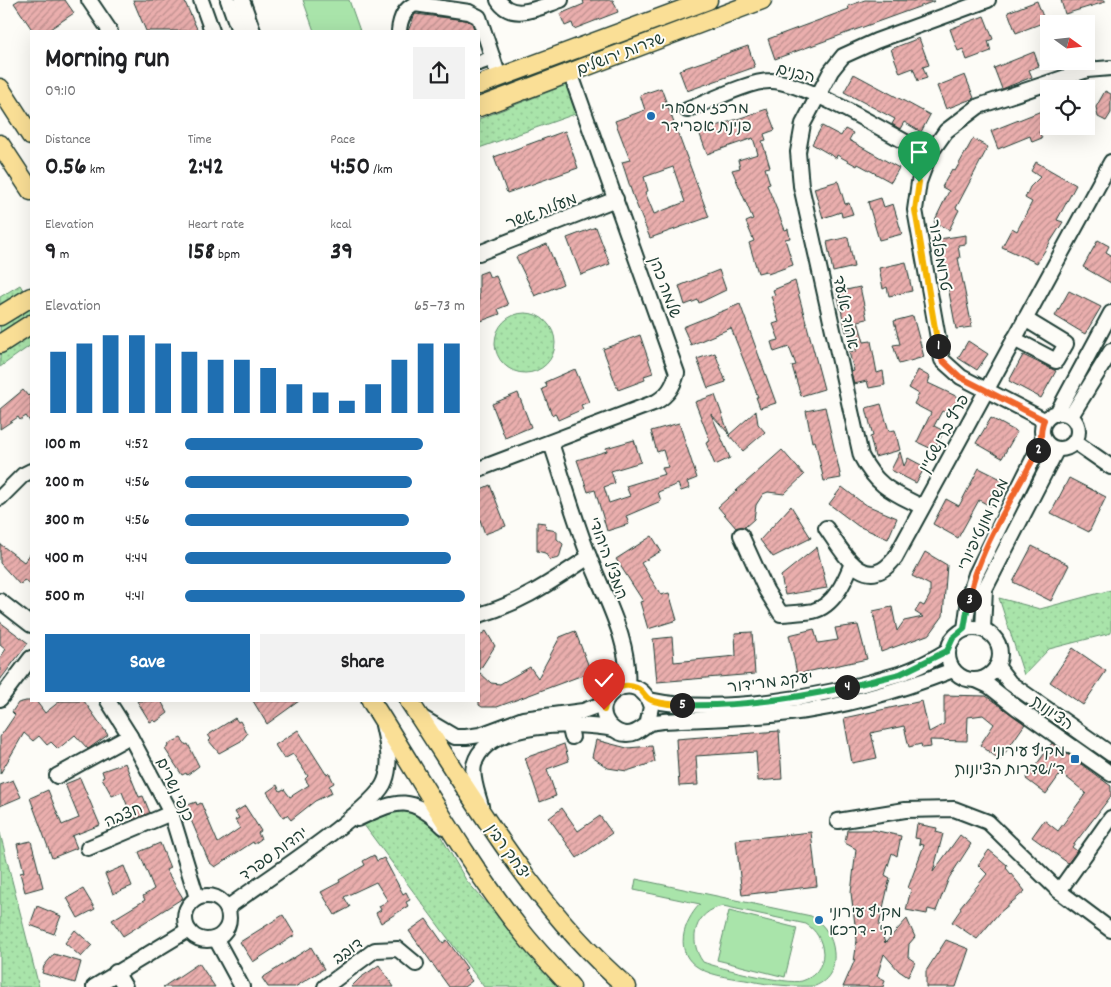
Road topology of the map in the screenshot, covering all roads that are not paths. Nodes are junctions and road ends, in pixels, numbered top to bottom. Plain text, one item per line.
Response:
1 (89, 0) edge
2 (201, 0) edge
3 (228, 0) edge
4 (242, 0) edge
5 (498, 0) edge
6 (561, 0) edge
7 (708, 0) edge
8 (762, 0) edge
9 (988, 0) edge
10 (109, 30) edge
11 (212, 30) edge
12 (238, 30) edge
13 (253, 30) edge
14 (400, 30) edge
15 (493, 58) junction
16 (480, 63) edge
17 (1111, 68) edge
18 (570, 72) junction
19 (499, 77) junction
20 (480, 85) edge
21 (0, 88) edge
22 (818, 96) junction
23 (480, 107) edge
24 (687, 110) dead end
25 (30, 134) edge
26 (0, 144) edge
27 (929, 155) junction
28 (1111, 162) edge
29 (30, 189) edge
30 (616, 199) junction
31 (480, 253) edge
32 (25, 301) edge
33 (1111, 313) edge
34 (0, 316) edge
35 (1025, 320) junction
36 (29, 326) edge
37 (1014, 339) junction
38 (0, 344) edge
39 (1111, 351) edge
40 (986, 391) junction
41 (1057, 412) junction
42 (1071, 416) junction
43 (1044, 420) junction
44 (1043, 439) junction
45 (1074, 442) junction
46 (550, 443) junction
47 (1057, 449) junction
48 (1111, 467) edge
49 (480, 469) edge
50 (30, 471) edge
51 (0, 498) edge
52 (922, 507) junction
53 (826, 528) dead end
54 (741, 535) dead end
55 (589, 557) junction
56 (852, 563) junction
57 (0, 601) edge
58 (480, 615) edge
59 (30, 624) edge
60 (964, 629) junction
61 (983, 629) junction
62 (947, 651) junction
63 (30, 659) edge
64 (997, 666) junction
65 (953, 670) junction
66 (976, 680) junction
67 (627, 686) junction
68 (0, 699) edge
69 (649, 700) junction
70 (109, 702) edge
71 (371, 702) edge
72 (605, 703) junction
73 (413, 708) edge
74 (382, 719) junction
75 (647, 725) junction
76 (613, 729) junction
77 (130, 736) junction
78 (1111, 754) edge
79 (1111, 774) edge
80 (57, 776) dead end
81 (171, 813) junction
82 (483, 814) junction
83 (1111, 818) edge
84 (838, 821) dead end
85 (340, 826) junction
86 (454, 836) junction
87 (88, 848) dead end
88 (1059, 891) junction
89 (197, 898) junction
90 (226, 908) junction
91 (188, 930) junction
92 (1111, 930) edge
93 (216, 939) junction
94 (416, 964) dead end
95 (116, 972) junction
96 (94, 987) edge
97 (126, 987) edge
98 (242, 987) edge
99 (325, 987) edge
100 (571, 987) edge
101 (627, 987) edge

1 - 10 street
2 - 11 street
3 - 12 street
4 - 13 street
5 - 6 street
7 - 19 main road, שדרות ירושלים
8 - 18 main road, שדרות ירושלים
9 - 22 street, הבנים
14 - 15 street
15 - 16 street
15 - 19 street
17 - 27 street, טרומפלדור
18 - 23 main road, שדרות ירושלים
18 - 30 street, שלמה כהן
19 - 20 main road, שדרות ירושלים
21 - 25 main road
22 - 24 street, הבנים
22 - 27 street
22 - 52 street, אהוד אלעד
26 - 29 main road
27 - 40 street, טרומפלדור
28 - 35 street, פרץ ברנשטיין
30 - 31 street, מעלות אשר
30 - 46 street, שלמה כהן
32 - 34 main road
33 - 41 street
35 - 37 street, פרץ ברנשטיין
35 - 37 street
36 - 38 main road
37 - 40 street, פרץ ברנשטיין
39 - 42 street
40 - 43 street, טרומפלדור
40 - 52 street, פרץ ברנשטיין
41 - 42 street
41 - 43 street
42 - 45 street
43 - 44 street
44 - 47 street
44 - 60 street, משה מונטיפיורי
45 - 47 street
45 - 48 street
46 - 49 street
46 - 55 street, המציל היהודי
47 - 61 street, משה מונטיפיורי
50 - 51 street
52 - 56 street, פרץ ברנשטיין
53 - 56 street, פרץ ברנשטיין
54 - 56 street
55 - 58 street
55 - 67 street, המציל היהודי
57 - 59 street
60 - 61 street
60 - 62 street
61 - 64 street
62 - 65 street
62 - 69 street, יעקב מרידור
63 - 68 street
64 - 66 street
64 - 78 street, הציונות
65 - 66 street
65 - 75 street, יעקב מרידור
66 - 79 street, הציונות
67 - 69 street
67 - 72 street
69 - 75 street
70 - 77 street, כנפי נשרים
71 - 74 main road
72 - 73 street
72 - 76 street
73 - 82 main road, יצחק רבין
74 - 85 street
74 - 86 main road
75 - 76 street
76 - 82 street
77 - 80 street
77 - 81 street, כנפי נשרים
81 - 87 street, חצבה
81 - 89 street, כנפי נשרים
82 - 101 main road, יצחק רבין
83 - 88 street
84 - 88 street
85 - 86 street
85 - 90 street, יהדות ספרד
86 - 100 main road
88 - 92 street
89 - 90 street
89 - 91 street
90 - 93 street
91 - 93 street
91 - 95 street
93 - 98 street
94 - 99 street, דובב
95 - 96 street
95 - 97 street

